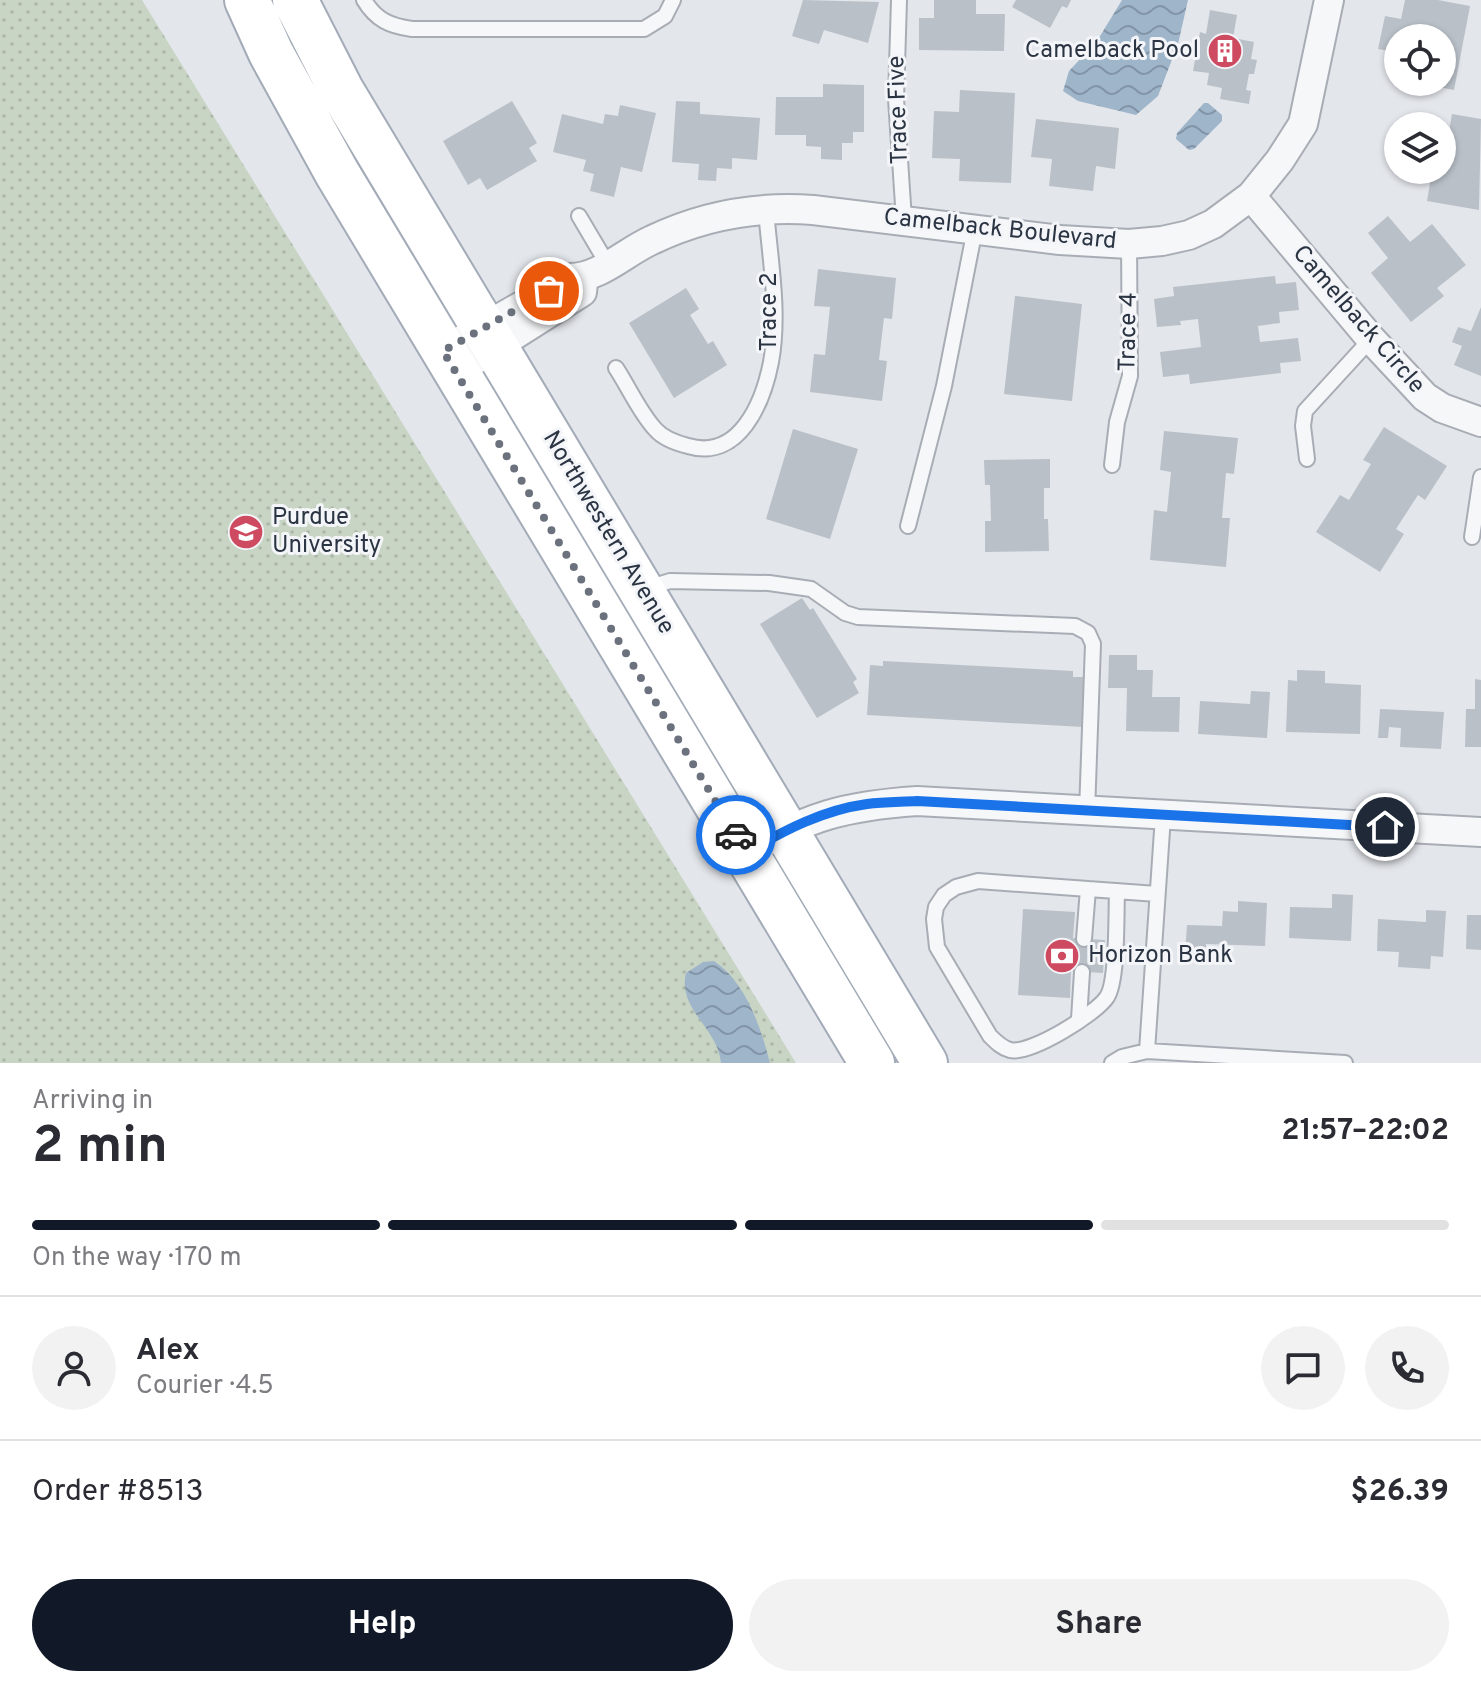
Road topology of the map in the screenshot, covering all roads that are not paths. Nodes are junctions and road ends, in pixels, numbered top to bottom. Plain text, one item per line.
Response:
1 (247, 0) edge
2 (295, 0) edge
3 (364, 0) edge
4 (673, 0) edge
5 (899, 0) edge
6 (1329, 0) edge
7 (1251, 196) junction
8 (766, 210) junction
9 (579, 216) dead end
10 (904, 220) junction
11 (975, 229) junction
12 (1129, 244) junction
13 (596, 272) junction
14 (490, 338) junction
15 (1371, 339) junction
16 (450, 362) junction
17 (616, 368) dead end
18 (1481, 422) edge
19 (1307, 459) dead end
20 (1112, 465) dead end
21 (1481, 477) edge
22 (908, 526) dead end
23 (1472, 537) dead end
24 (643, 589) junction
25 (1087, 812) junction
26 (1163, 816) junction
27 (786, 830) junction
28 (1481, 832) edge
29 (747, 852) junction
30 (1088, 889) junction
31 (1117, 891) junction
32 (1157, 894) junction
33 (1084, 939) dead end
34 (1082, 972) dead end
35 (1079, 1019) junction
36 (1147, 1051) junction
37 (872, 1063) edge
38 (925, 1063) edge
39 (1112, 1063) edge
40 (1345, 1063) edge

1 - 16 main road, Northwestern Avenue
2 - 14 main road, Northwestern Avenue
3 - 4 lane
5 - 10 lane, Trace Five
6 - 7 street, Camelback Boulevard
7 - 12 street, Camelback Boulevard
7 - 15 street, Camelback Circle
8 - 10 street, Camelback Boulevard
8 - 13 street, Camelback Boulevard
8 - 17 lane, Trace 2
9 - 13 lane
10 - 11 street, Camelback Boulevard
11 - 12 street, Camelback Boulevard
11 - 22 lane
12 - 20 lane, Trace 4
13 - 14 street, Camelback Boulevard
14 - 16 street, Camelback Boulevard
14 - 24 main road, Northwestern Avenue
15 - 18 street, Camelback Circle
15 - 19 lane
16 - 29 main road, Northwestern Avenue
21 - 23 lane
24 - 25 lane
24 - 27 main road, Northwestern Avenue
25 - 26 street
25 - 27 street
26 - 28 street
26 - 32 lane
27 - 29 street
27 - 38 main road, Northwestern Avenue
29 - 37 main road, Northwestern Avenue
30 - 31 lane
30 - 33 lane
30 - 35 lane
31 - 32 lane
31 - 35 lane
32 - 36 lane
34 - 35 lane
36 - 39 lane
36 - 40 lane

